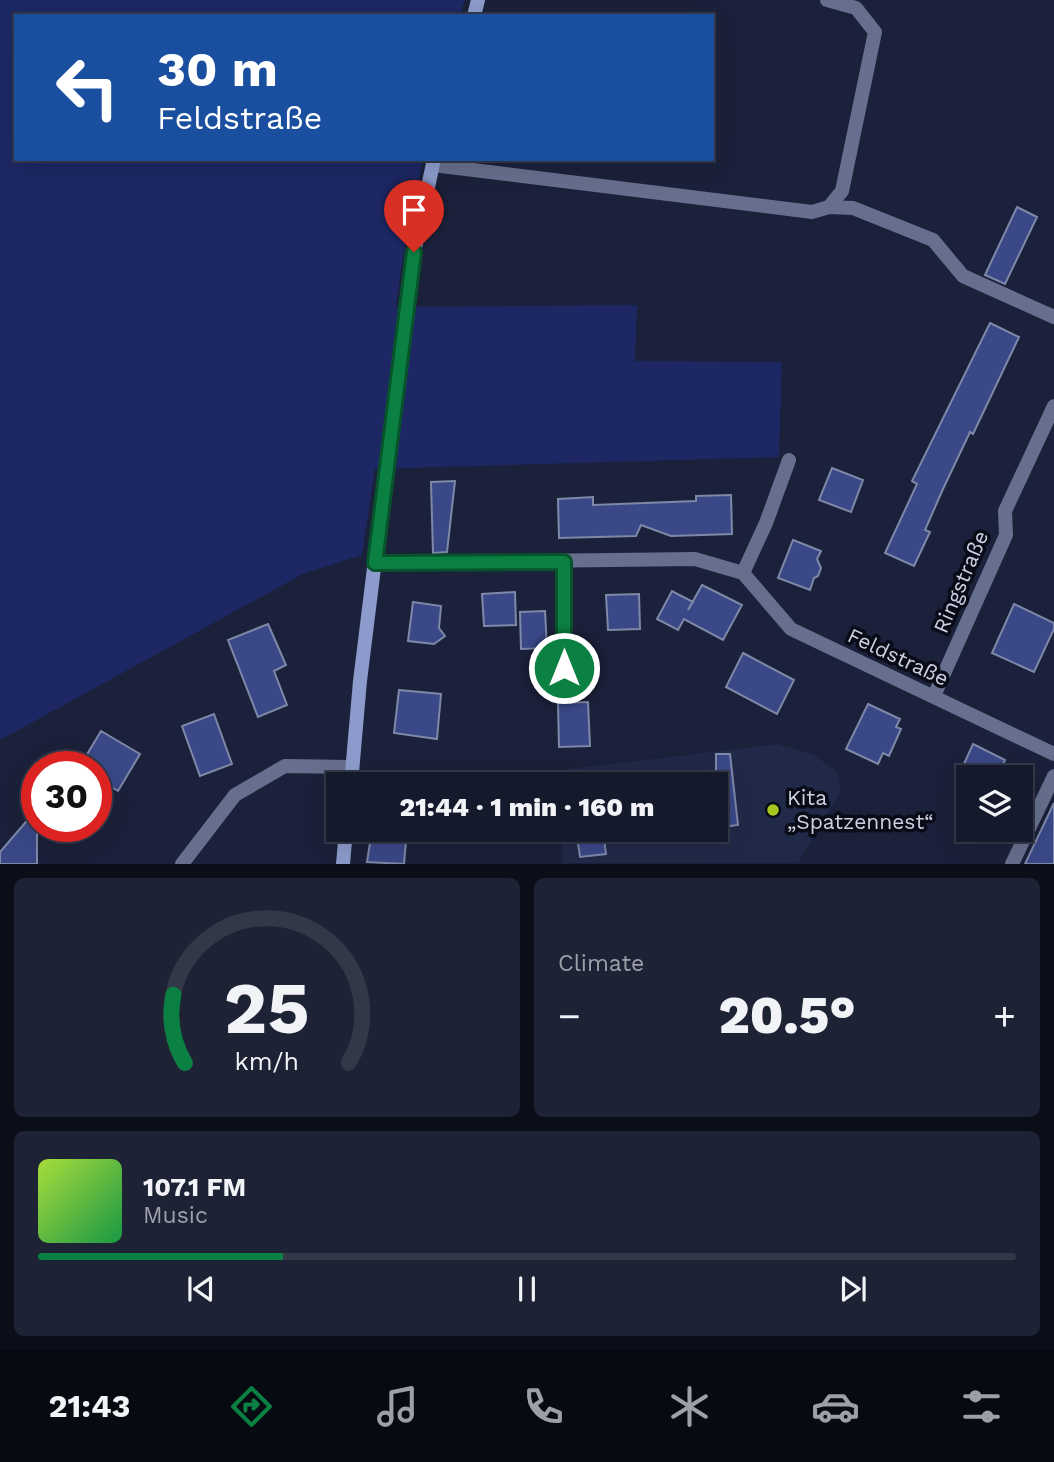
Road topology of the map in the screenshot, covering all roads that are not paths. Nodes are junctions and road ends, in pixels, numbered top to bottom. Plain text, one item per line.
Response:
1 (827, 0) edge
2 (433, 162) edge
3 (830, 207) junction
4 (1054, 317) edge
5 (1054, 407) edge
6 (789, 460) dead end
7 (564, 562) junction
8 (375, 563) junction
9 (743, 573) junction
10 (564, 668) dead end
11 (934, 696) junction
12 (1054, 754) edge
13 (352, 767) junction
14 (352, 772) edge
15 (1054, 776) edge
16 (345, 842) edge
17 (182, 863) edge
18 (343, 863) edge
19 (1012, 863) edge

1 - 3 street
2 - 3 street
2 - 8 street
3 - 4 street
5 - 11 street, Ringstraße
6 - 9 street
7 - 8 street
7 - 9 street
7 - 10 street
8 - 13 street
9 - 11 street, Feldstraße
11 - 12 street, Feldstraße
13 - 14 street
13 - 17 street
15 - 19 street
16 - 18 street

